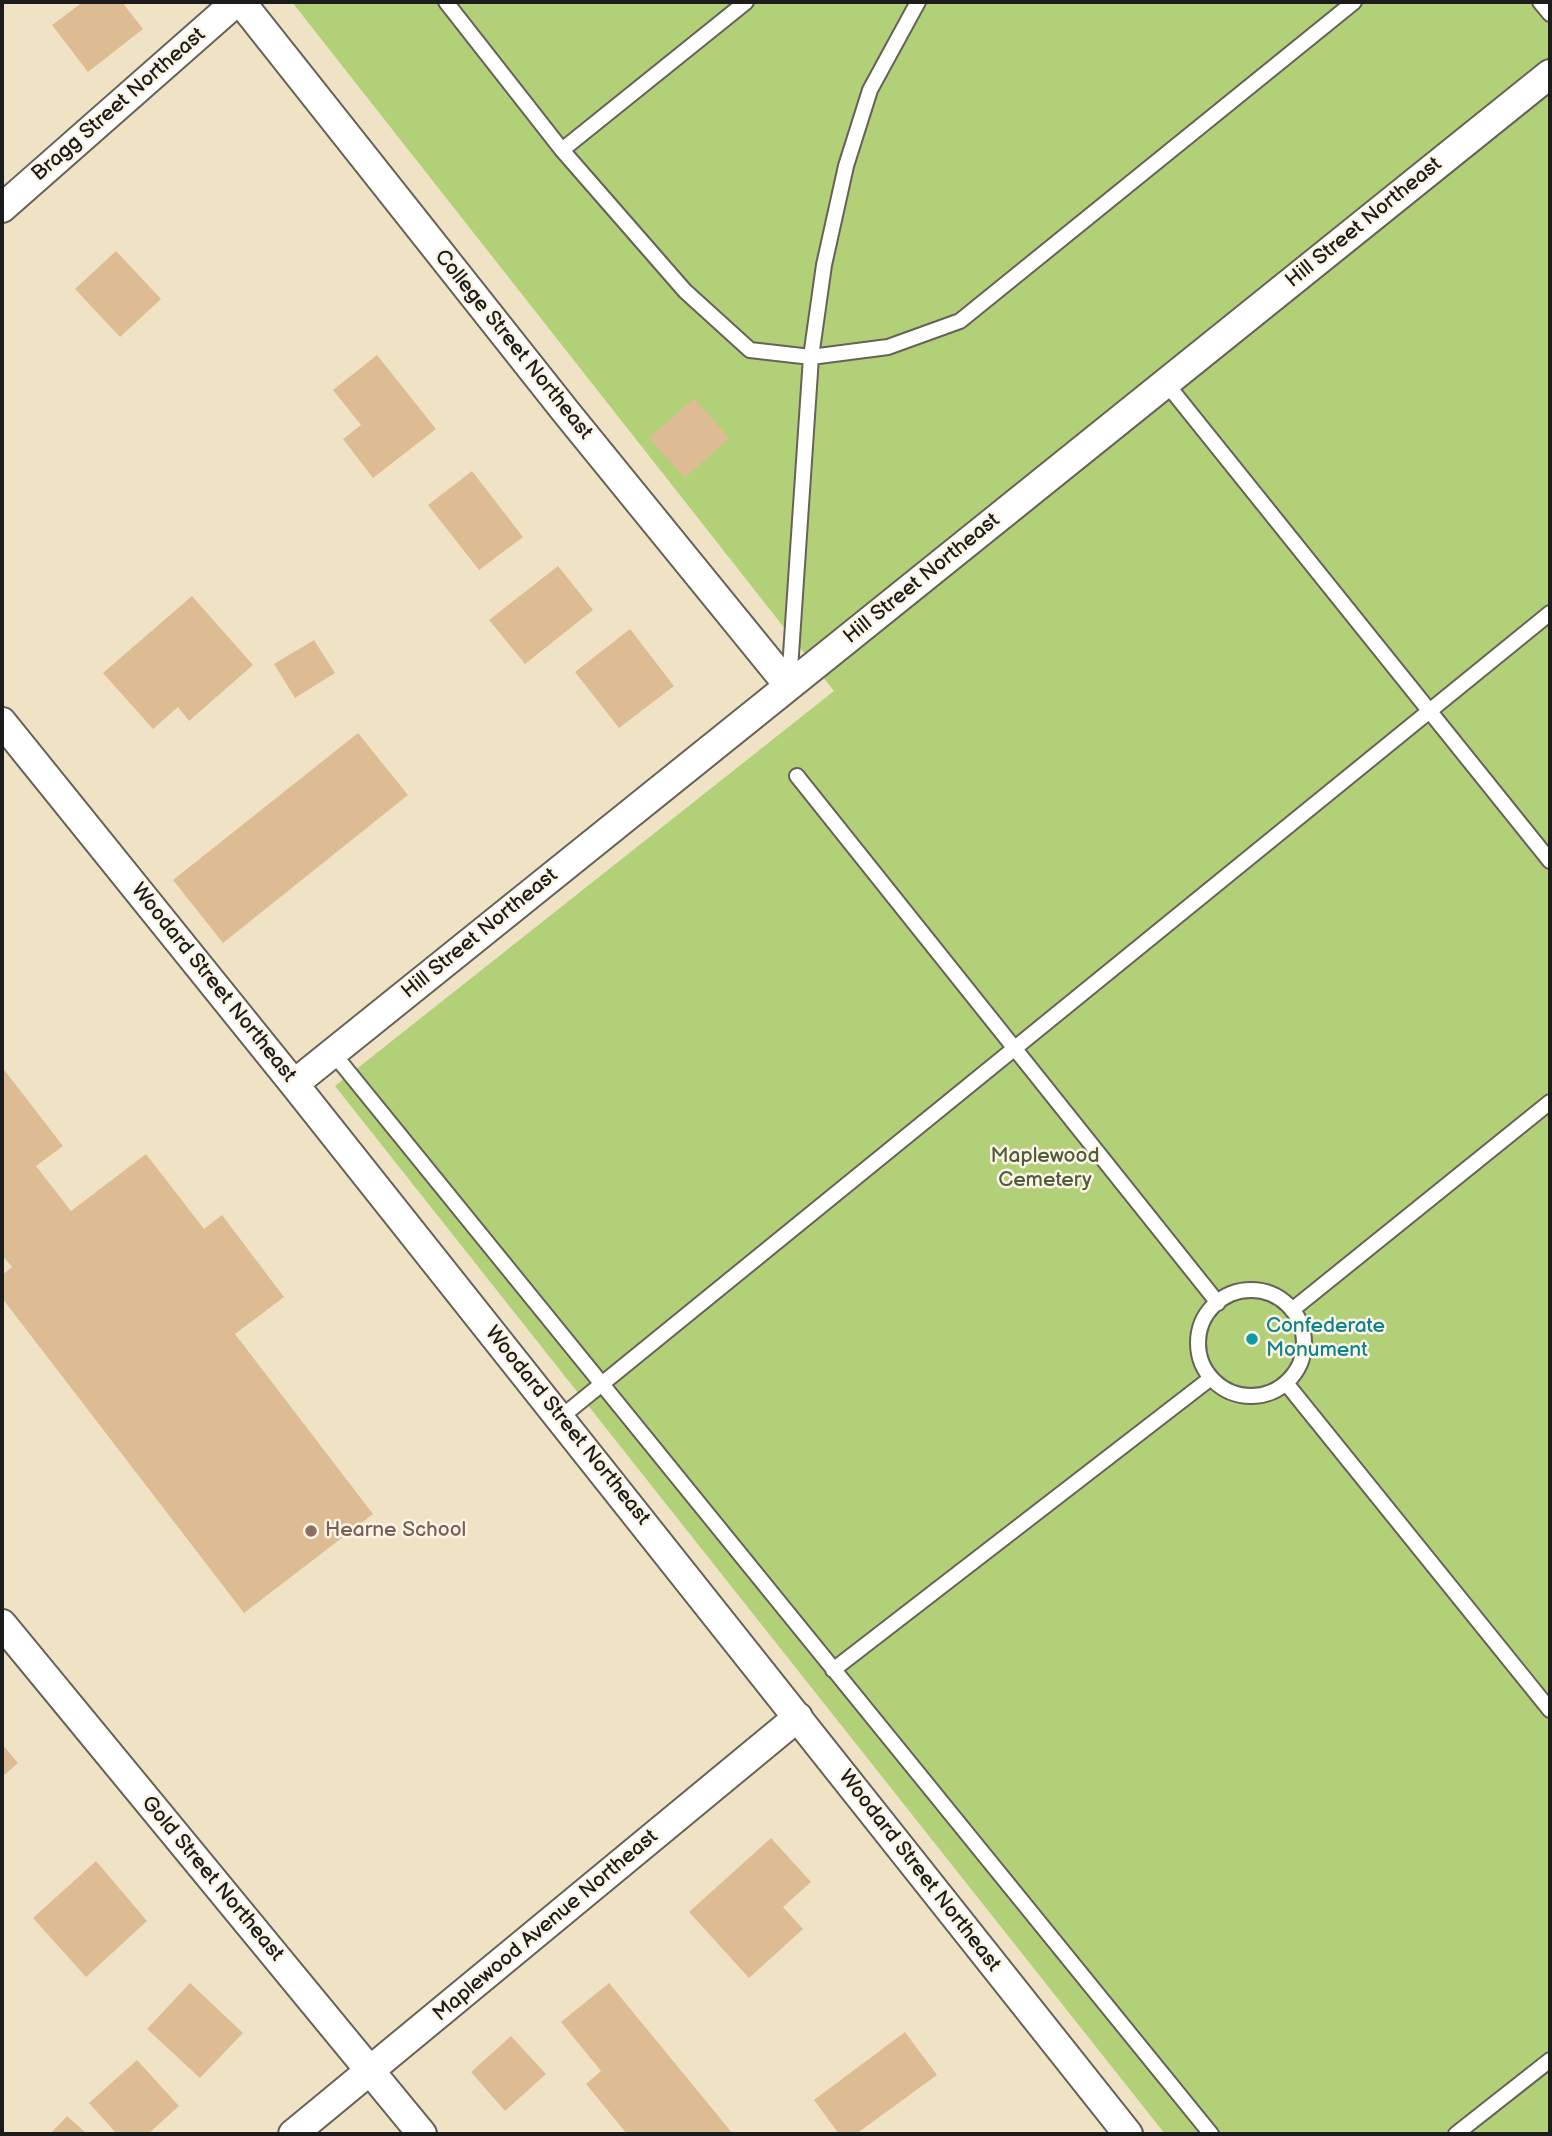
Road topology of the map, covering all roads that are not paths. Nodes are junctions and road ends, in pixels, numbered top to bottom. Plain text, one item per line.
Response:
1 (238, 2) edge
2 (446, 2) edge
3 (747, 2) edge
4 (918, 2) edge
5 (1354, 2) edge
6 (1541, 2) edge
7 (1550, 14) edge
8 (1550, 74) edge
9 (562, 150) junction
10 (2, 208) edge
11 (811, 357) junction
12 (1166, 383) junction
13 (1550, 613) edge
14 (789, 686) junction
15 (1430, 711) junction
16 (2, 722) edge
17 (797, 776) dead end
18 (1550, 861) edge
19 (1015, 1048) junction
20 (333, 1053) junction
21 (294, 1084) junction
22 (1550, 1102) edge
23 (1218, 1303) junction
24 (1292, 1311) junction
25 (1212, 1378) junction
26 (1286, 1383) junction
27 (601, 1385) junction
28 (560, 1418) junction
29 (2, 1624) edge
30 (833, 1670) junction
31 (1550, 1710) edge
32 (798, 1717) junction
33 (1550, 2060) edge
34 (371, 2071) junction
35 (293, 2134) edge
36 (422, 2134) edge
37 (1128, 2134) edge
38 (1211, 2134) edge
39 (1456, 2134) edge

1 - 10 street, Bragg Street Northeast
1 - 14 street, College Street Northeast
2 - 9 lane
3 - 9 lane
4 - 11 lane
5 - 11 lane
6 - 7 lane
8 - 12 street, Hill Street Northeast
9 - 11 lane
11 - 14 lane
12 - 14 street, Hill Street Northeast
12 - 15 lane
13 - 15 lane
14 - 20 street, Hill Street Northeast
15 - 18 lane
15 - 19 lane
16 - 21 street, Woodard Street Northeast
17 - 19 lane
19 - 23 lane
19 - 27 lane
20 - 21 street, Hill Street Northeast
20 - 27 lane
21 - 28 street, Woodard Street Northeast
22 - 24 lane
23 - 24 lane
23 - 25 lane
24 - 26 lane
25 - 26 lane
25 - 30 lane
26 - 31 lane
27 - 28 lane
27 - 30 lane
28 - 32 street, Woodard Street Northeast
29 - 34 street, Gold Street Northeast
30 - 38 lane
32 - 34 street, Maplewood Avenue Northeast
32 - 37 street, Woodard Street Northeast
33 - 39 lane
34 - 35 street, Maplewood Avenue Northeast
34 - 36 street, Gold Street Northeast

